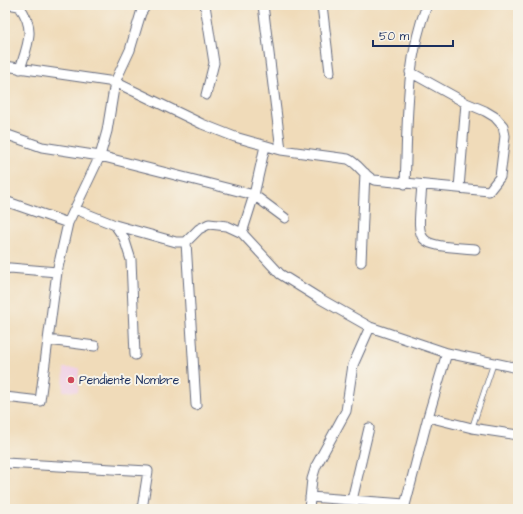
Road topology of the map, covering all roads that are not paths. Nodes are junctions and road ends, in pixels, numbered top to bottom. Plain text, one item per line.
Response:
1 (17, 5) edge
2 (205, 5) edge
3 (263, 5) edge
4 (322, 5) edge
5 (427, 5) edge
6 (142, 8) edge
7 (5, 66) edge
8 (20, 69) junction
9 (330, 72) dead end
10 (410, 72) junction
11 (115, 82) junction
12 (206, 95) dead end
13 (466, 103) junction
14 (5, 134) edge
15 (265, 146) junction
16 (281, 150) junction
17 (100, 156) junction
18 (365, 173) junction
19 (405, 184) junction
20 (422, 185) junction
21 (459, 188) junction
22 (254, 195) junction
23 (5, 201) edge
24 (75, 209) junction
25 (285, 218) dead end
26 (68, 223) junction
27 (114, 225) junction
28 (242, 233) junction
29 (186, 242) junction
30 (475, 248) dead end
31 (361, 262) dead end
32 (5, 269) edge
33 (57, 272) junction
34 (370, 327) junction
35 (48, 340) junction
36 (95, 346) dead end
37 (447, 352) junction
38 (135, 355) dead end
39 (494, 362) junction
40 (518, 368) edge
41 (5, 397) edge
42 (196, 405) dead end
43 (428, 417) junction
44 (369, 428) dead end
45 (472, 428) junction
46 (518, 435) edge
47 (5, 463) edge
48 (310, 497) junction
49 (352, 500) junction
50 (404, 507) edge
51 (142, 509) edge
52 (309, 509) edge

1 - 8 street
2 - 12 street
3 - 16 street
4 - 9 street
5 - 10 street
6 - 11 street
7 - 8 street
8 - 11 street
10 - 13 street
10 - 19 street
11 - 15 street
11 - 17 street
13 - 21 street
13 - 21 street
14 - 17 street
15 - 16 street
15 - 22 street
16 - 18 street
17 - 22 street
17 - 24 street
18 - 19 street
18 - 31 street
19 - 20 street
20 - 21 street
20 - 30 street
22 - 25 street
22 - 28 street
23 - 26 street
24 - 26 street
24 - 27 street
26 - 33 street
27 - 29 street
27 - 38 street
28 - 29 street
28 - 34 street
29 - 42 street
32 - 33 street
33 - 35 street
34 - 37 street
34 - 48 street
35 - 36 street
35 - 41 street
37 - 39 street
37 - 43 street
39 - 40 street
39 - 45 lane
43 - 45 street
43 - 50 street
44 - 49 street
45 - 46 street
47 - 51 street
48 - 49 street
48 - 52 street
49 - 50 street

